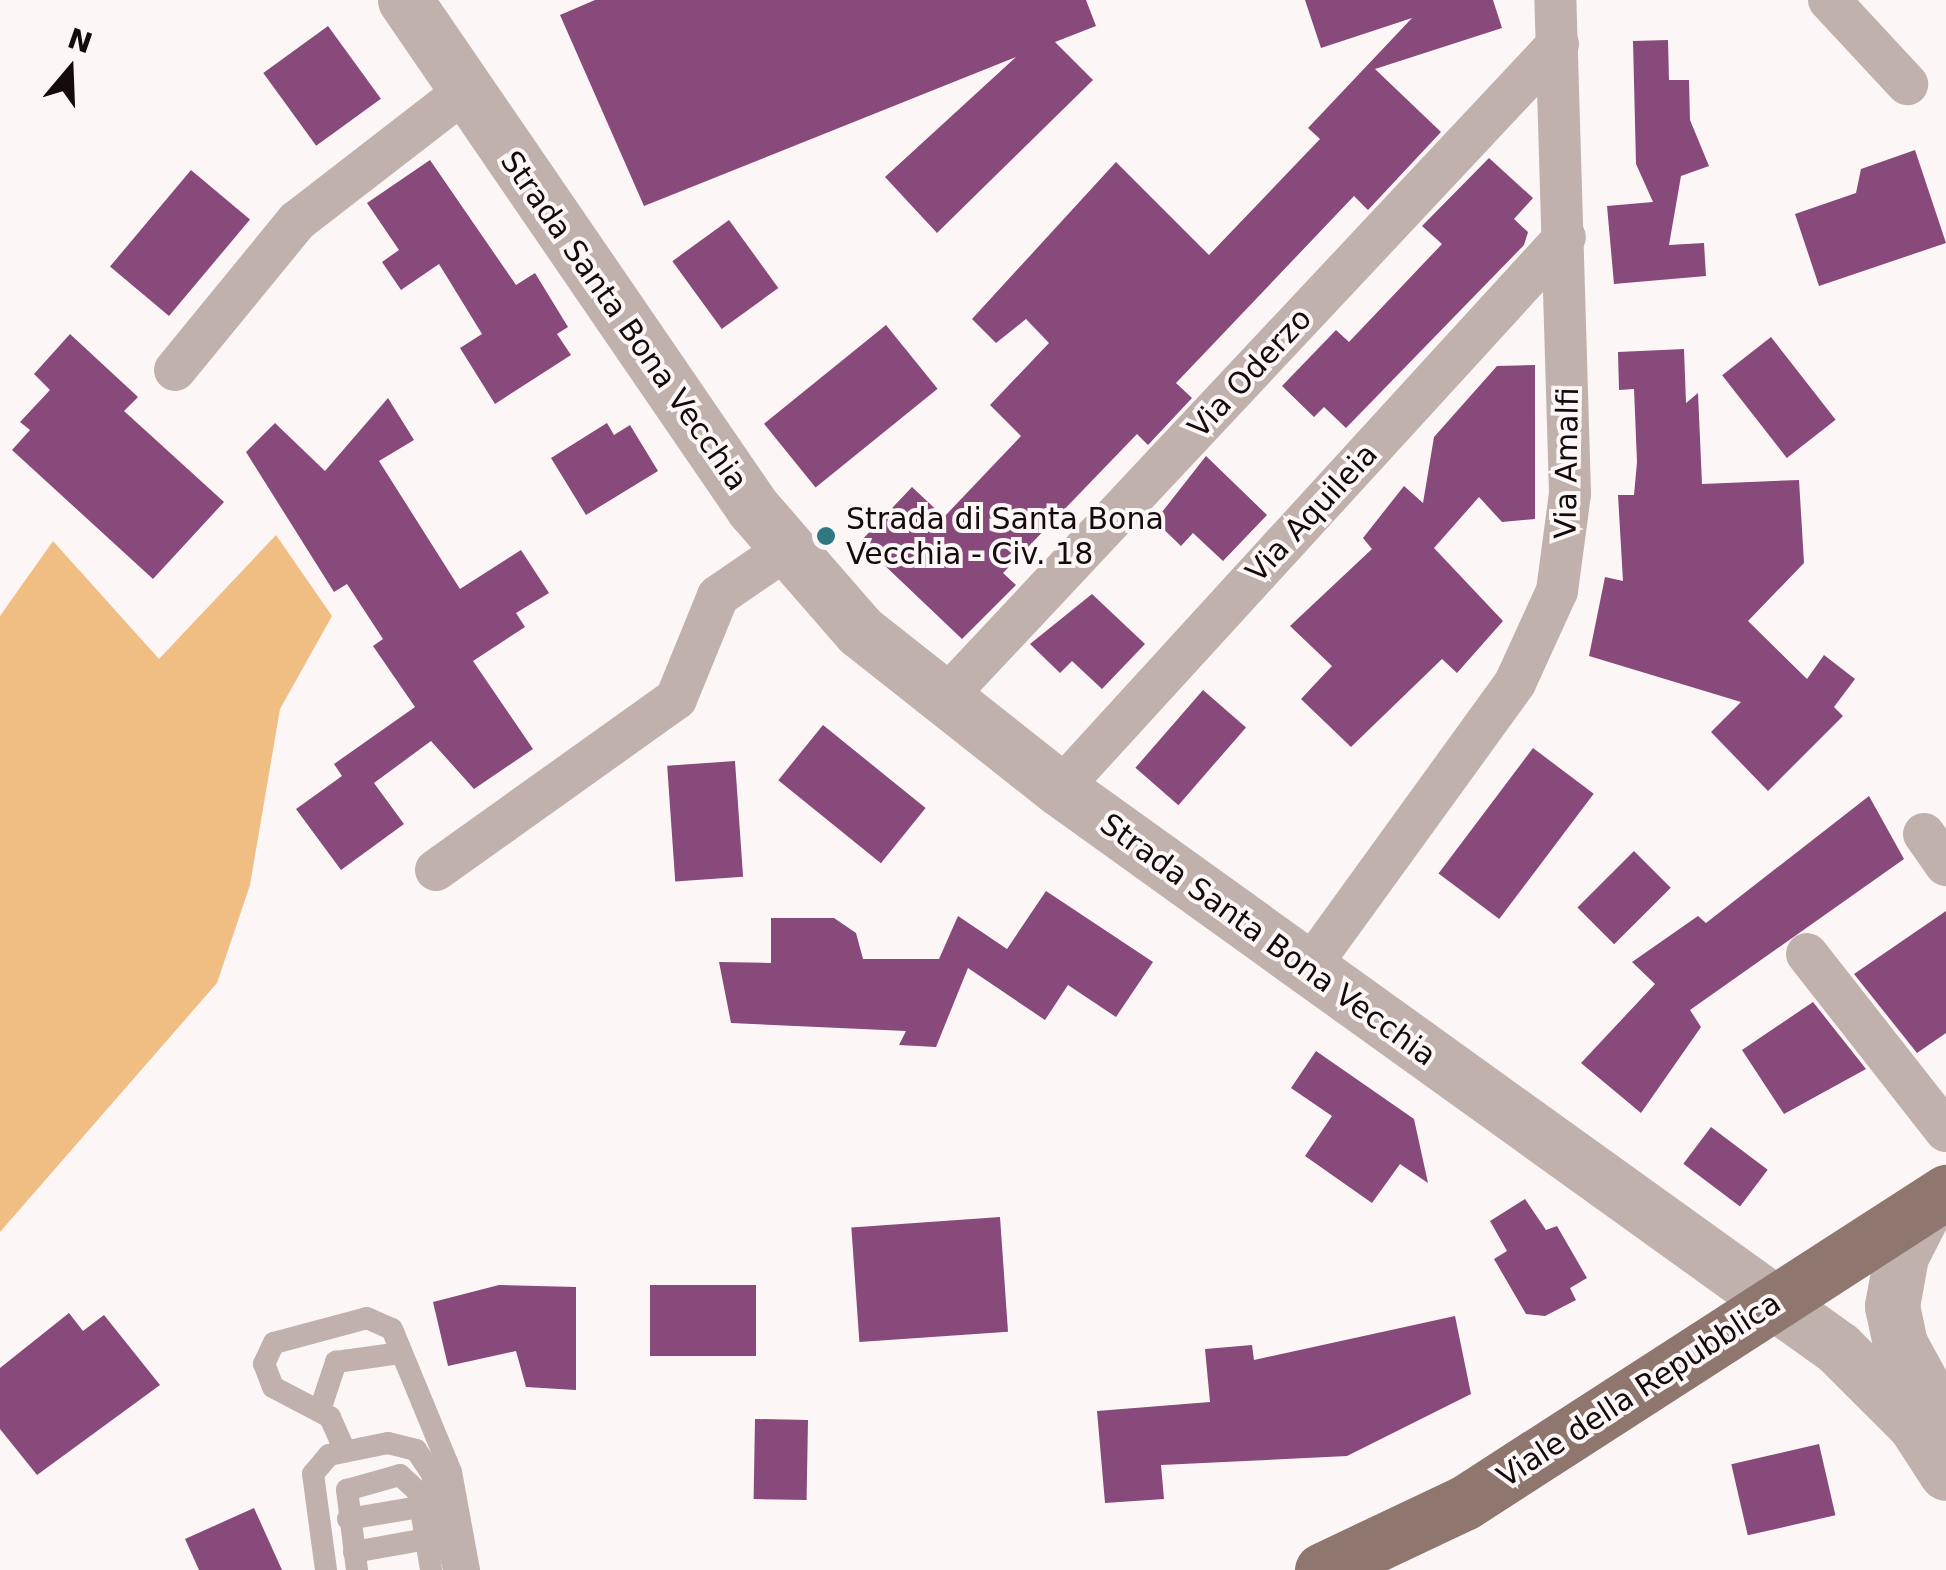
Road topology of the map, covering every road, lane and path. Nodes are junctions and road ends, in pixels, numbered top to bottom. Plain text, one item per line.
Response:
1 (404, 0) edge
2 (1556, 0) edge
3 (1829, 0) edge
4 (1558, 44) junction
5 (1907, 84) dead end
6 (465, 91) junction
7 (1565, 237) junction
8 (175, 370) dead end
9 (785, 550) junction
10 (941, 702) junction
11 (1060, 789) junction
12 (436, 870) dead end
13 (1807, 954) dead end
14 (1308, 969) junction
15 (1946, 1132) edge
16 (1936, 1199) edge
17 (1774, 1302) junction
18 (402, 1353) junction
19 (320, 1410) junction
20 (1943, 1411) edge
21 (345, 1451) junction
22 (1946, 1473) edge
23 (420, 1507) junction
24 (348, 1518) junction
25 (426, 1539) junction
26 (355, 1561) edge
27 (326, 1570) edge
28 (431, 1570) edge
29 (454, 1570) edge
30 (469, 1570) edge
31 (1322, 1570) edge

1 - 6 street, Strada Santa Bona Vecchia
2 - 4 street, Via Amalfi
3 - 5 street
4 - 7 street, Via Amalfi
4 - 10 street, Via Oderzo
6 - 8 street
6 - 9 street, Strada Santa Bona Vecchia
7 - 11 street, Via Aquileia
7 - 14 street, Via Amalfi
9 - 10 street, Strada Santa Bona Vecchia
9 - 12 street
10 - 11 street, Strada Santa Bona Vecchia
11 - 14 street, Strada Santa Bona Vecchia
13 - 15 street
14 - 17 street, Strada Santa Bona Vecchia
16 - 17 main road, Viale della Repubblica
16 - 20 street
17 - 22 street, Strada Santa Bona Vecchia
17 - 31 main road, Viale della Repubblica
18 - 19 lane
18 - 19 lane
18 - 30 lane
19 - 21 lane
21 - 27 lane
21 - 29 lane
23 - 24 lane
23 - 24 lane
23 - 25 lane
24 - 26 lane
25 - 26 lane
25 - 28 lane

